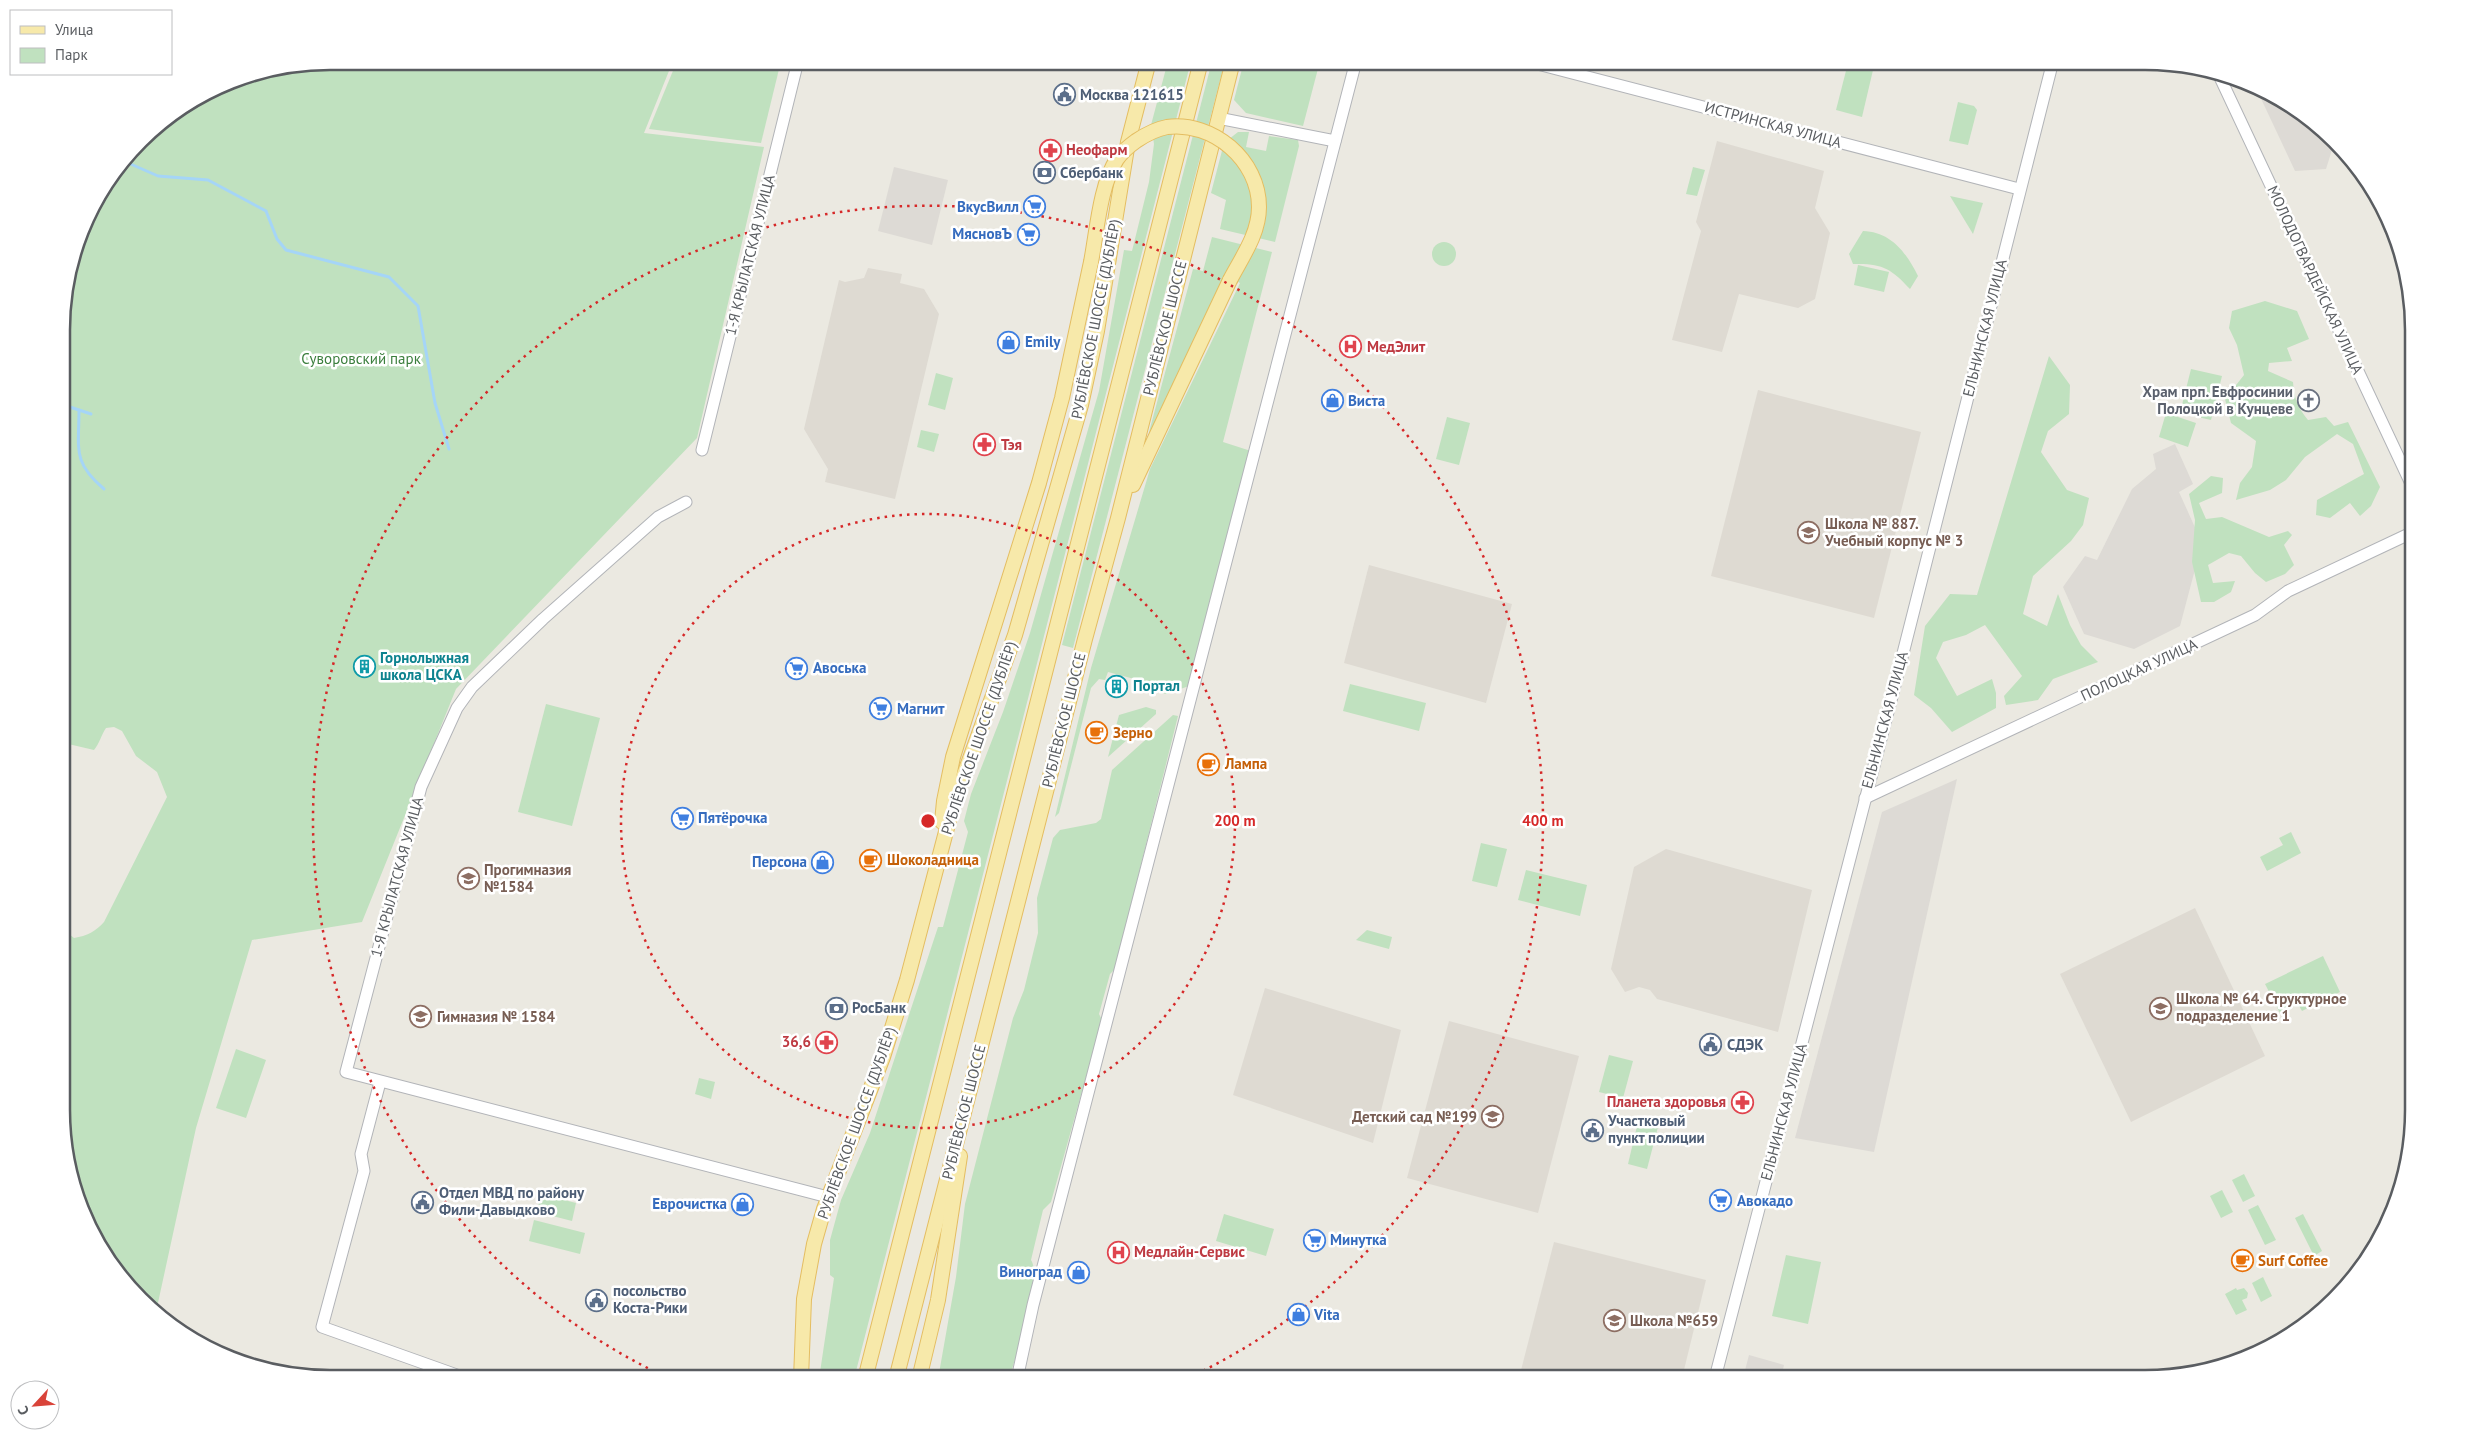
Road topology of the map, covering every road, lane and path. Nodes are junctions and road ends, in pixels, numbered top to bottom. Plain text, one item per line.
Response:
1 (796, 70) edge
2 (1147, 70) edge
3 (1199, 70) edge
4 (1230, 70) edge
5 (1354, 70) edge
6 (1561, 70) edge
7 (2051, 70) edge
8 (2222, 82) edge
9 (1218, 118) junction
10 (1335, 141) junction
11 (2019, 189) junction
12 (702, 450) dead end
13 (2405, 471) edge
14 (686, 502) dead end
15 (1118, 518) junction
16 (2405, 536) edge
17 (1865, 798) junction
18 (942, 846) junction
19 (380, 1082) junction
20 (967, 1098) junction
21 (828, 1197) junction
22 (443, 1370) edge
23 (801, 1370) edge
24 (867, 1370) edge
25 (898, 1370) edge
26 (921, 1370) edge
27 (1020, 1370) edge
28 (1717, 1370) edge

1 - 12 street, 1-Я КРЫЛАТСКАЯ УЛИЦА
2 - 18 main road, РУБЛЁВСКОЕ ШОССЕ (ДУБЛЁР)
3 - 24 main road, РУБЛЁВСКОЕ ШОССЕ
4 - 9 main road, РУБЛЁВСКОЕ ШОССЕ
5 - 10 street
6 - 11 street, ИСТРИНСКАЯ УЛИЦА
7 - 11 street, ЕЛЬНИНСКАЯ УЛИЦА
8 - 13 street, МОЛОДОГВАРДЕЙСКАЯ УЛИЦА
9 - 10 street
9 - 15 main road, РУБЛЁВСКОЕ ШОССЕ
10 - 27 street
11 - 17 street, ЕЛЬНИНСКАЯ УЛИЦА
14 - 19 street, 1-Я КРЫЛАТСКАЯ УЛИЦА
15 - 18 main road, bridge
15 - 20 main road, РУБЛЁВСКОЕ ШОССЕ
16 - 17 street, ПОЛОЦКАЯ УЛИЦА
17 - 28 street, ЕЛЬНИНСКАЯ УЛИЦА
18 - 21 main road, РУБЛЁВСКОЕ ШОССЕ (ДУБЛЁР)
19 - 21 street
19 - 22 street
20 - 25 main road, РУБЛЁВСКОЕ ШОССЕ
20 - 26 main road
21 - 23 main road, РУБЛЁВСКОЕ ШОССЕ (ДУБЛЁР)

